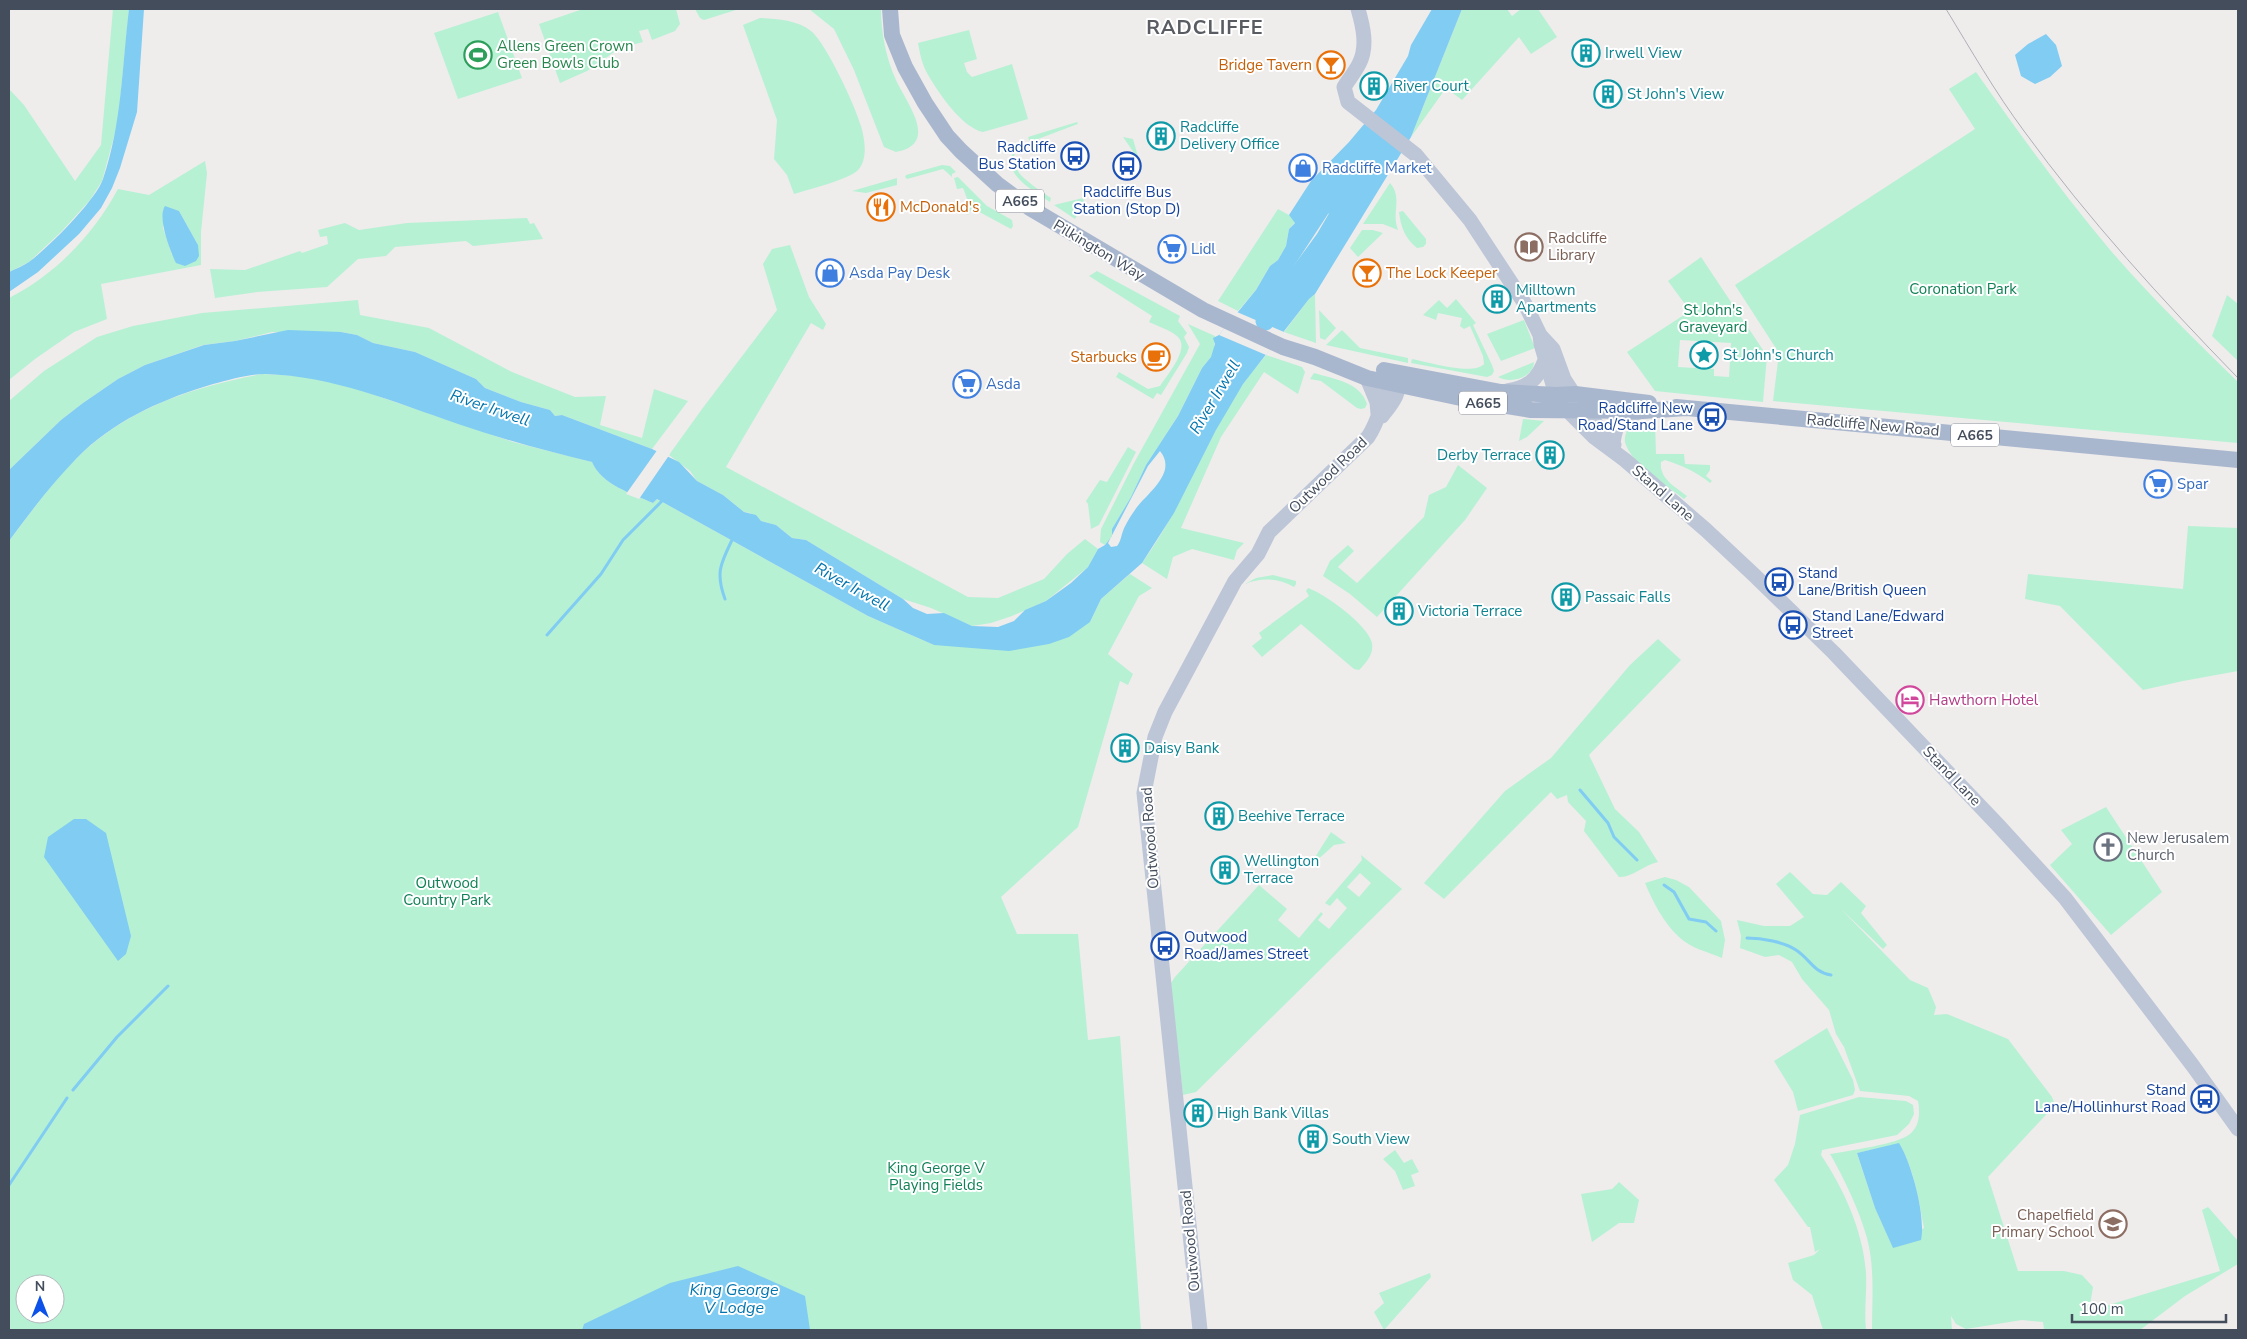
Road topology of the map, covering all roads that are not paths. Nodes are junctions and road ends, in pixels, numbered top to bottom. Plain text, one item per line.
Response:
1 (890, 9) edge
2 (1358, 9) edge
3 (1540, 335) junction
4 (1315, 357) junction
5 (1546, 360) junction
6 (1367, 378) junction
7 (1396, 381) junction
8 (1501, 392) junction
9 (1575, 394) junction
10 (1556, 395) junction
11 (1686, 408) junction
12 (1568, 411) junction
13 (1585, 411) junction
14 (1643, 411) junction
15 (1378, 421) junction
16 (1613, 444) junction
17 (1625, 460) junction
18 (2238, 460) edge
19 (2238, 1129) edge
20 (1200, 1330) edge

1 - 4 main road, Pilkington Way / A665
2 - 3 street, Stand Lane
3 - 5 street, Stand Lane
3 - 9 street, Stand Lane
4 - 6 main road, Pilkington Way / A665
4 - 7 main road, Pilkington Way / A665
5 - 8 street
5 - 10 street, Stand Lane
6 - 7 main road, Pilkington Way / A665
6 - 15 street
7 - 8 main road, Pilkington Way / A665
7 - 12 main road, Pilkington Way / A665
7 - 15 street, Outwood Road
8 - 10 main road, Pilkington Way / A665
9 - 10 main road, Pilkington Way / A665
9 - 11 main road, Radcliffe New Road / A665
9 - 13 street, Stand Lane
10 - 12 street, Stand Lane
11 - 14 main road, Radcliffe New Road / A665
11 - 18 main road, Radcliffe New Road / A665
12 - 13 main road, Radcliffe New Road / A665
12 - 17 street, Stand Lane
13 - 14 main road, Radcliffe New Road / A665
13 - 16 street, Stand Lane
14 - 16 street
15 - 20 street, Outwood Road
16 - 17 street, Stand Lane
17 - 19 street, Stand Lane

